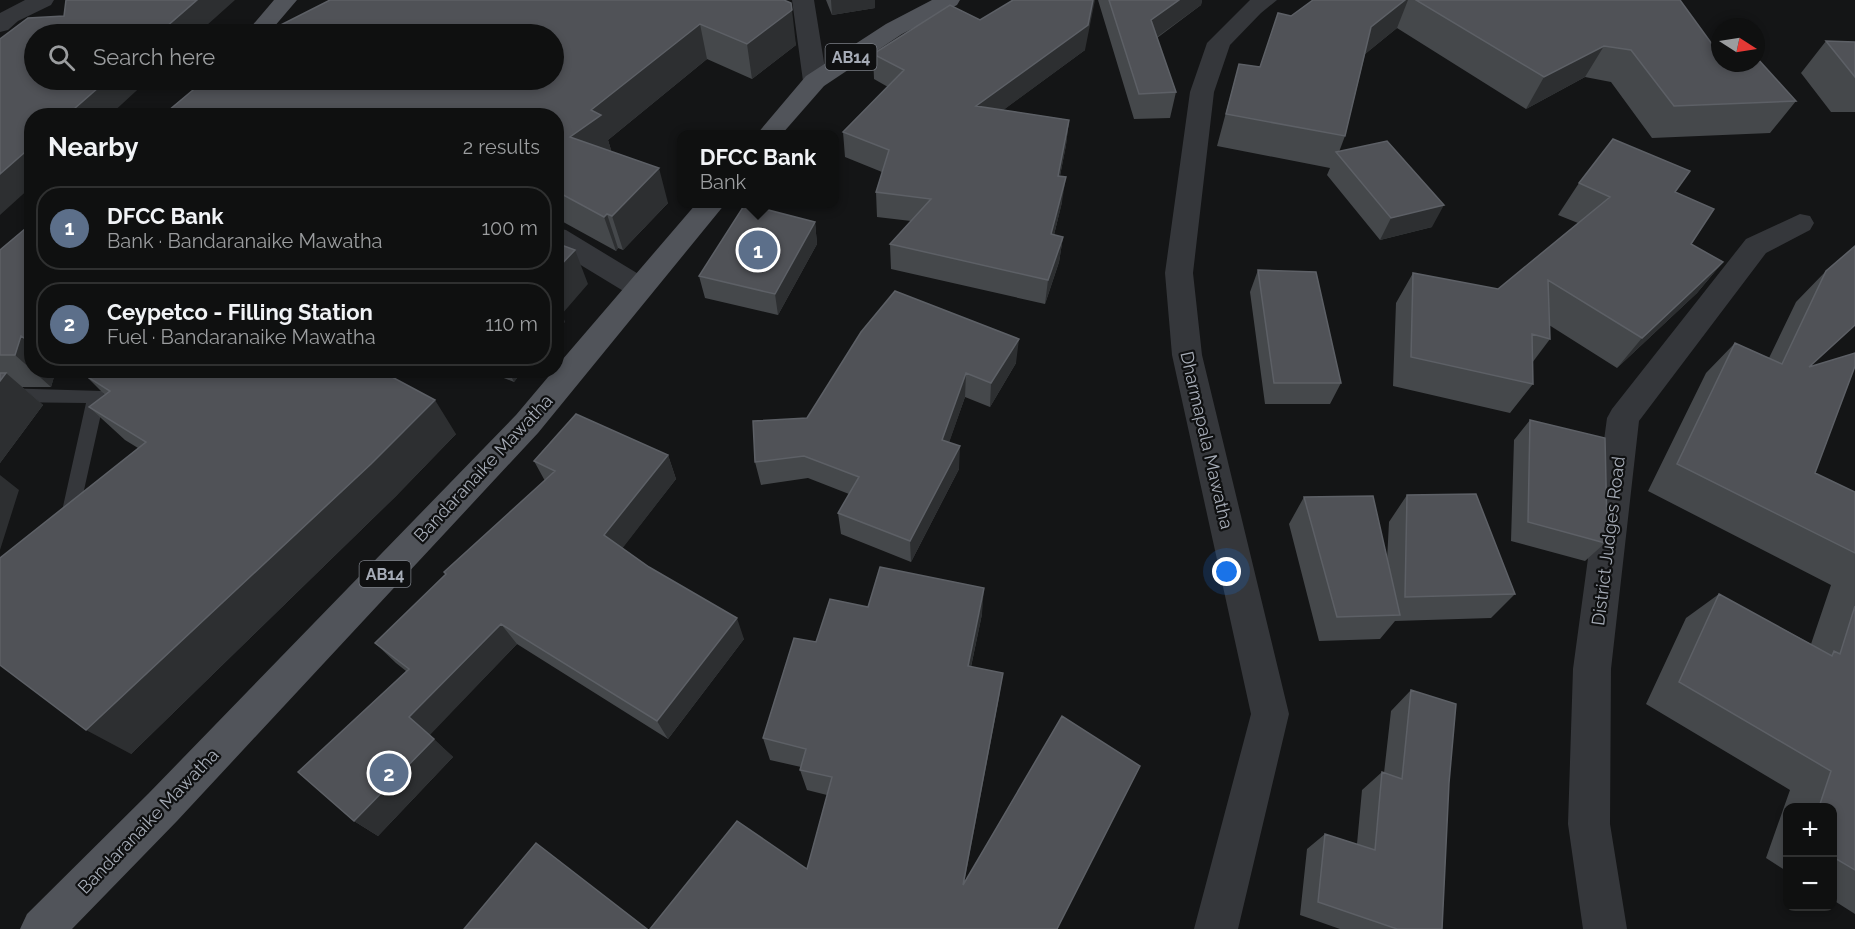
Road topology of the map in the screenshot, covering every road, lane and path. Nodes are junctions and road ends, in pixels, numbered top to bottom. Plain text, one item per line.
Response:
1 (43, 0) edge
2 (286, 0) edge
3 (803, 0) edge
4 (949, 0) edge
5 (1266, 0) edge
6 (265, 24) edge
7 (0, 26) edge
8 (814, 81) junction
9 (773, 130) edge
10 (708, 208) edge
11 (1800, 223) dead end
12 (564, 242) edge
13 (640, 288) junction
14 (0, 395) edge
15 (70, 511) edge
16 (42, 929) edge
17 (1216, 929) edge
18 (1605, 929) edge

1 - 7 street
2 - 6 main road
3 - 8 street
4 - 8 main road, AB14
5 - 17 street, Dharmapala Mawatha
8 - 9 main road, AB14
10 - 13 main road, Bandaranaike Mawatha / AB14
11 - 18 street, District Judges Road
12 - 13 street
13 - 16 main road, Bandaranaike Mawatha / AB14
14 - 15 lane

